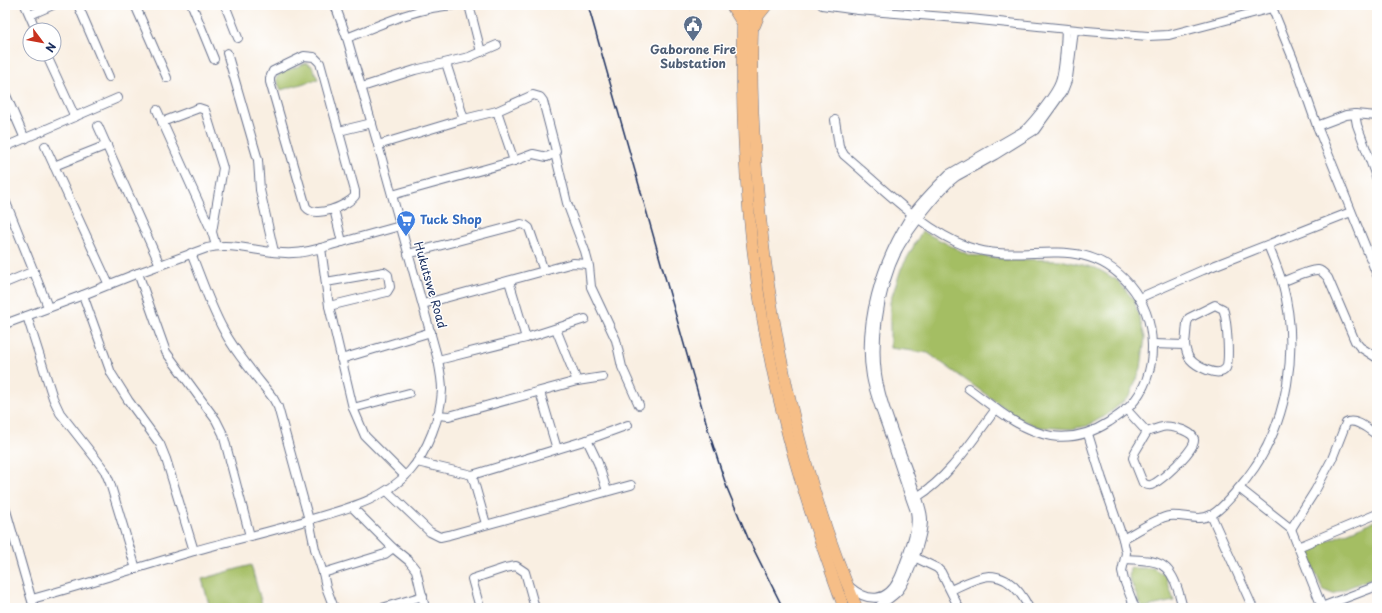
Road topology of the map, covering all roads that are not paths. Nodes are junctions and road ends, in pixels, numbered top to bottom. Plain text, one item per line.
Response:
1 (25, 5) edge
2 (53, 5) edge
3 (78, 5) edge
4 (135, 5) edge
5 (192, 5) edge
6 (224, 5) edge
7 (335, 5) edge
8 (456, 5) edge
9 (469, 5) edge
10 (730, 5) edge
11 (743, 5) edge
12 (754, 5) edge
13 (767, 5) edge
14 (822, 5) edge
15 (1271, 6) edge
16 (880, 8) edge
17 (30, 15) junction
18 (33, 22) edge
19 (743, 24) junction
20 (1049, 27) junction
21 (1070, 29) junction
22 (1087, 31) junction
23 (752, 33) junction
24 (238, 38) dead end
25 (347, 38) junction
26 (498, 45) dead end
27 (1068, 48) junction
28 (481, 52) junction
29 (227, 53) dead end
30 (214, 59) dead end
31 (50, 62) edge
32 (446, 63) junction
33 (110, 77) dead end
34 (167, 78) dead end
35 (362, 87) junction
36 (5, 93) edge
37 (118, 98) dead end
38 (157, 110) dead end
39 (497, 111) junction
40 (1355, 114) junction
41 (1377, 116) edge
42 (75, 117) junction
43 (464, 119) junction
44 (835, 120) dead end
45 (162, 122) junction
46 (372, 123) junction
47 (98, 126) dead end
48 (1317, 126) junction
49 (339, 132) junction
50 (25, 139) junction
51 (107, 145) junction
52 (378, 145) junction
53 (5, 146) edge
54 (45, 146) dead end
55 (555, 154) junction
56 (514, 162) junction
57 (54, 166) junction
58 (1375, 167) edge
59 (1377, 179) edge
60 (392, 195) junction
61 (5, 200) edge
62 (334, 209) junction
63 (1351, 212) junction
64 (8, 215) edge
65 (916, 217) junction
66 (400, 226) junction
67 (212, 232) junction
68 (342, 242) junction
69 (1268, 245) junction
70 (216, 246) junction
71 (321, 248) junction
72 (274, 252) junction
73 (191, 253) junction
74 (408, 254) junction
75 (588, 264) junction
76 (160, 265) junction
77 (34, 271) junction
78 (544, 271) junction
79 (138, 273) junction
80 (1377, 275) edge
81 (509, 281) junction
82 (326, 282) junction
83 (1282, 282) junction
84 (5, 284) edge
85 (109, 285) junction
86 (83, 295) junction
87 (1139, 298) junction
88 (423, 304) junction
89 (328, 306) junction
90 (48, 307) junction
91 (27, 316) junction
92 (585, 319) dead end
93 (5, 324) edge
94 (556, 329) junction
95 (431, 332) junction
96 (526, 338) junction
97 (1153, 344) junction
98 (1185, 345) junction
99 (1377, 358) edge
100 (341, 360) junction
101 (438, 360) junction
102 (604, 377) dead end
103 (577, 381) junction
104 (968, 388) dead end
105 (540, 392) junction
106 (409, 393) dead end
107 (639, 405) dead end
108 (353, 408) junction
109 (996, 409) junction
110 (1126, 409) junction
111 (437, 415) junction
112 (628, 425) dead end
113 (1147, 432) junction
114 (1088, 434) junction
115 (1377, 435) edge
116 (587, 440) junction
117 (557, 449) junction
118 (417, 462) junction
119 (472, 475) junction
120 (405, 476) junction
121 (631, 486) dead end
122 (1240, 488) junction
123 (387, 491) junction
124 (607, 491) junction
125 (917, 497) junction
126 (5, 507) edge
127 (353, 508) junction
128 (1377, 514) edge
129 (1211, 515) junction
130 (309, 520) junction
131 (486, 524) junction
132 (1292, 529) junction
133 (250, 536) junction
134 (1123, 539) junction
135 (1298, 547) junction
136 (393, 548) junction
137 (194, 552) junction
138 (911, 555) junction
139 (1125, 559) junction
140 (136, 569) junction
141 (324, 573) junction
142 (846, 584) junction
143 (1377, 586) edge
144 (951, 590) junction
145 (423, 596) junction
146 (32, 599) junction
147 (1320, 607) edge
148 (34, 608) edge
149 (334, 608) edge
150 (382, 608) edge
151 (425, 608) edge
152 (480, 608) edge
153 (535, 608) edge
154 (844, 608) edge
155 (856, 608) edge
156 (877, 608) edge
157 (959, 608) edge
158 (1029, 608) edge
159 (1135, 608) edge
160 (1183, 608) edge
161 (1252, 608) edge

1 - 17 street
2 - 17 street
3 - 33 street
4 - 34 street
5 - 30 street
6 - 24 street
7 - 25 street, Hukutswe Road
8 - 25 street
9 - 28 street
10 - 19 highway
11 - 19 highway
12 - 23 highway
13 - 23 highway
14 - 16 street
15 - 22 street
15 - 48 street
16 - 20 street
17 - 18 street
19 - 154 highway
20 - 21 street
20 - 27 street
21 - 22 street
21 - 27 street
22 - 27 street
23 - 142 highway
25 - 35 street, Hukutswe Road
26 - 28 street
27 - 65 street
28 - 32 street
29 - 72 street
31 - 42 street
32 - 35 street
32 - 43 street
35 - 46 street, Hukutswe Road
36 - 50 street
37 - 42 street
38 - 45 street
39 - 43 street
39 - 55 street
39 - 56 street
40 - 41 street
40 - 48 street
40 - 58 street
42 - 50 street
43 - 52 street
44 - 65 street
45 - 67 street
45 - 67 street
46 - 49 street
46 - 52 street, Hukutswe Road
47 - 51 street
48 - 63 street
49 - 62 street
49 - 62 street
50 - 53 street
51 - 57 street
51 - 76 street
52 - 60 street, Hukutswe Road
54 - 57 street
55 - 56 street
55 - 75 street
56 - 60 street
57 - 85 street
58 - 59 street
60 - 66 street, Hukutswe Road
61 - 64 street
62 - 68 street
63 - 69 street
63 - 80 street
64 - 77 street
65 - 87 street
65 - 125 street
65 - 138 street
66 - 68 street
66 - 74 street, Hukutswe Road
67 - 70 street
68 - 71 street
69 - 83 street
69 - 87 street
70 - 72 street
70 - 73 street
71 - 72 street
71 - 82 street
73 - 76 street
73 - 130 street
74 - 78 street
74 - 88 street, Hukutswe Road
75 - 78 street
75 - 107 street
76 - 79 street
77 - 84 street
77 - 90 street
78 - 81 street
79 - 85 street
79 - 133 street
81 - 88 street
81 - 96 street
82 - 89 street
82 - 89 street
83 - 99 street
83 - 122 street
85 - 86 street
86 - 90 street
86 - 137 street
87 - 97 street
88 - 95 street, Hukutswe Road
89 - 100 street
90 - 91 street
91 - 93 street
91 - 140 street
92 - 94 street
94 - 96 street
94 - 103 street
95 - 100 street
95 - 101 street, Hukutswe Road
96 - 101 street
97 - 98 street
97 - 110 street
98 - 98 street
100 - 108 street
101 - 111 street, Hukutswe Road
102 - 103 street
103 - 105 street
104 - 109 street
105 - 111 street
105 - 117 street
106 - 108 street
108 - 120 street
109 - 114 street
109 - 125 street
110 - 113 street
110 - 114 street
111 - 118 street, Hukutswe Road
112 - 116 street
113 - 113 street
114 - 134 street
115 - 132 street
116 - 117 street
116 - 124 street
117 - 119 street
118 - 119 street
118 - 120 street, Hukutswe Road
119 - 131 street
120 - 123 street, Hukutswe Road
121 - 124 street
122 - 129 street
122 - 132 street
123 - 127 street, Hukutswe Road
123 - 131 street
124 - 131 street
125 - 138 street
126 - 146 street
127 - 130 street, Hukutswe Road
127 - 136 street
128 - 135 street
129 - 134 street
129 - 161 street
130 - 133 street, Hukutswe Road
130 - 141 street
132 - 135 street
133 - 137 street, Hukutswe Road
134 - 139 street
135 - 147 street
136 - 141 street
136 - 145 street
137 - 140 street, Hukutswe Road
138 - 142 street
138 - 144 street
138 - 156 street
139 - 159 street
139 - 160 street
140 - 146 street, Hukutswe Road
141 - 149 street
142 - 155 highway
143 - 147 street
144 - 157 street
144 - 158 street
145 - 150 street
145 - 151 street
146 - 148 street
152 - 153 street

